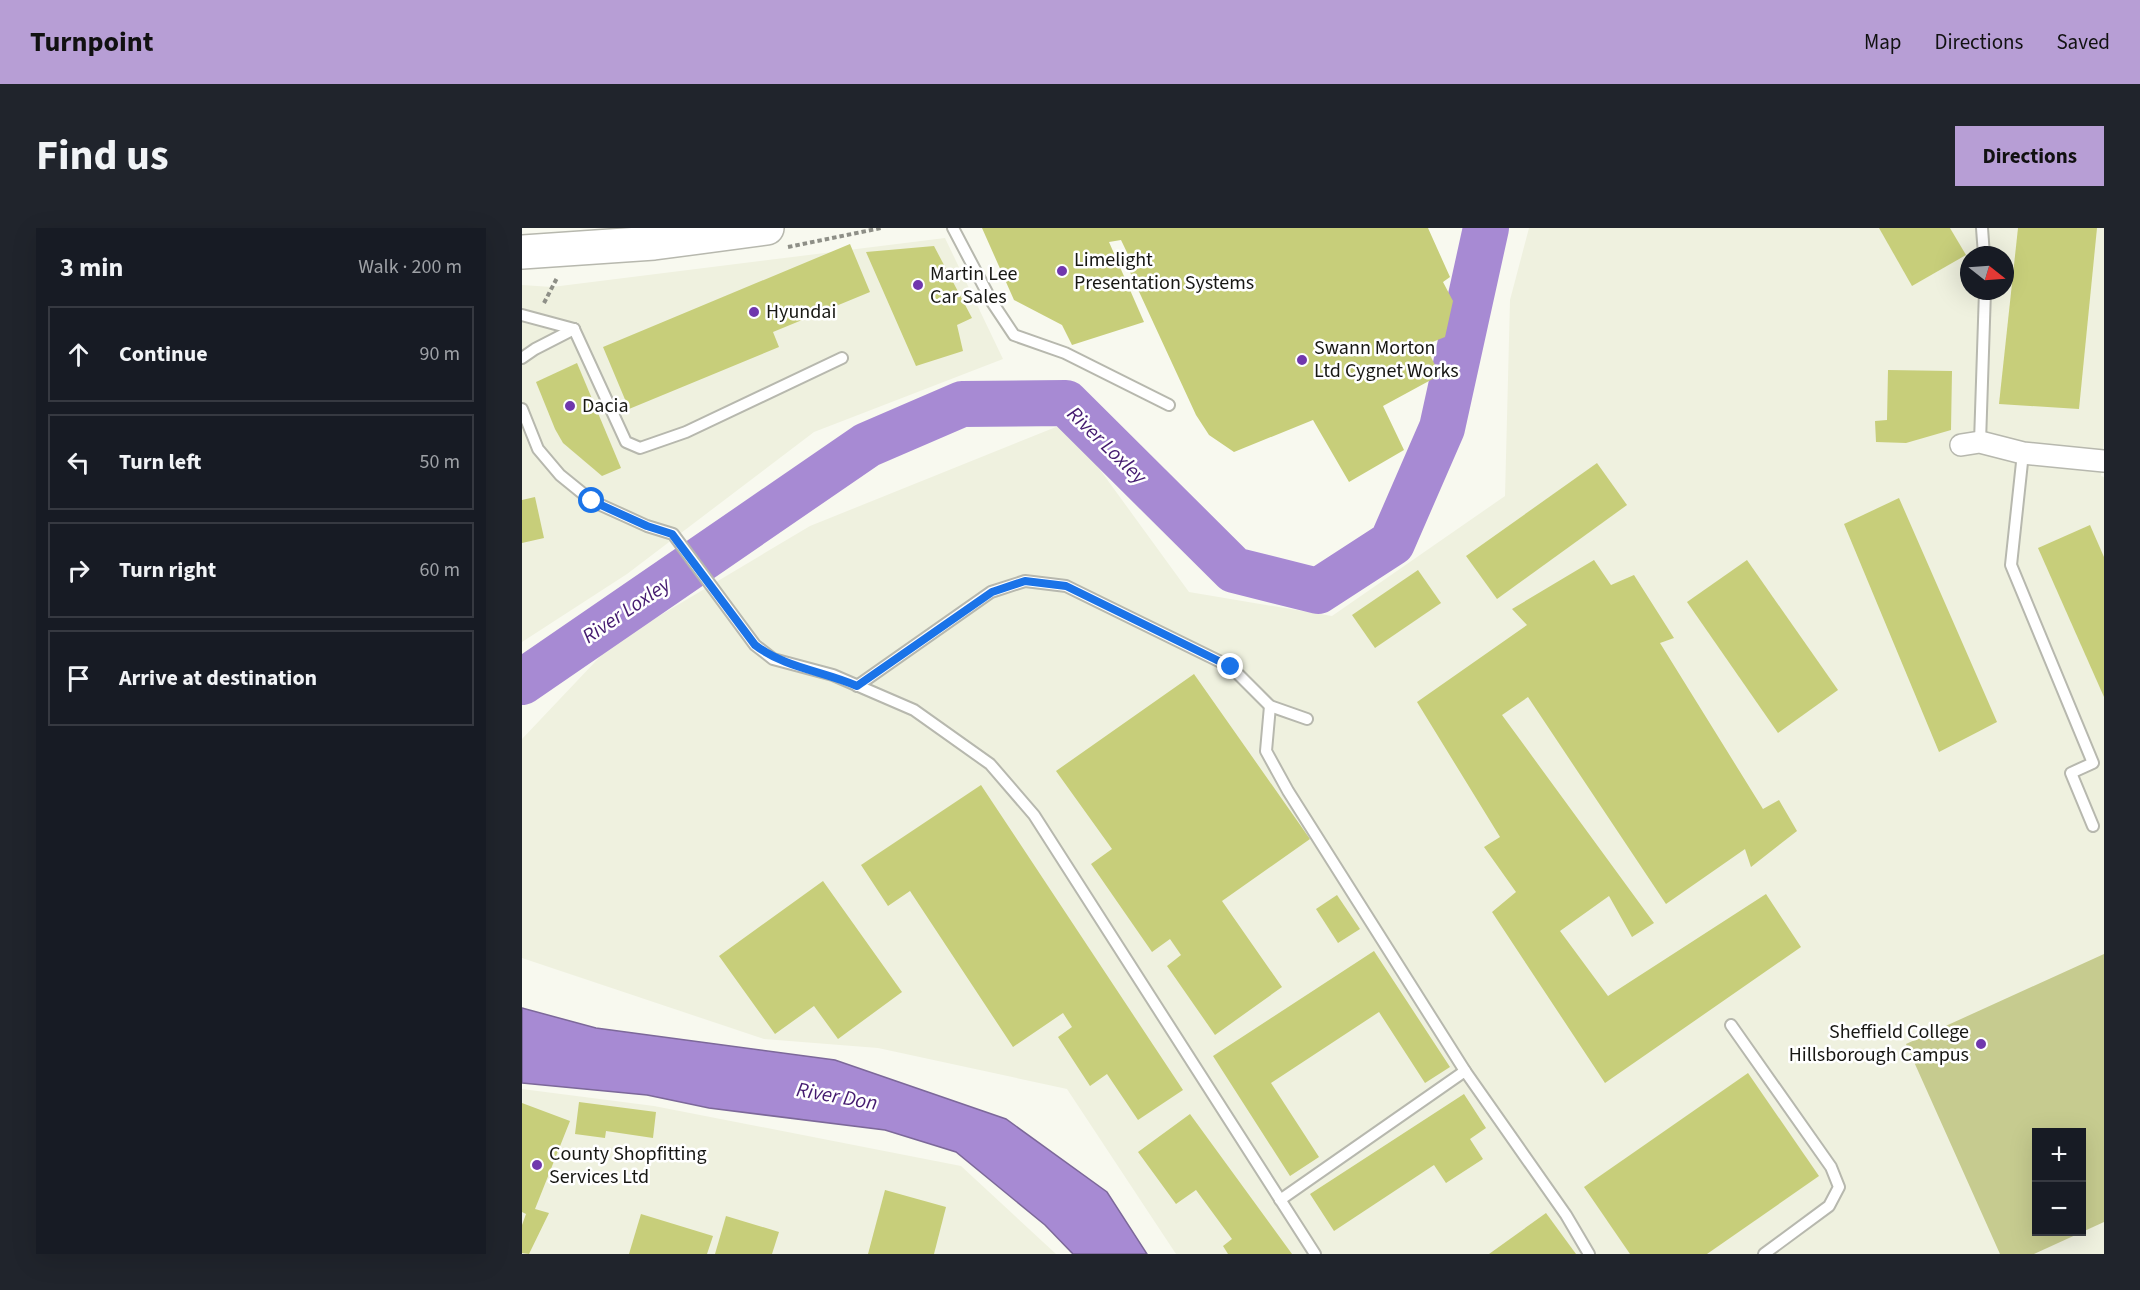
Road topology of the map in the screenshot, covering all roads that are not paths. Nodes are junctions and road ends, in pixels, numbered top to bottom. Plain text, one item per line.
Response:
1 (767, 228) edge
2 (953, 228) edge
3 (1982, 228) edge
4 (1983, 246) edge
5 (522, 252) edge
6 (1983, 300) edge
7 (522, 315) edge
8 (574, 329) junction
9 (522, 358) edge
10 (842, 358) dead end
11 (1169, 405) dead end
12 (522, 410) edge
13 (1970, 444) joint
14 (2023, 453) junction
15 (2104, 460) edge
16 (857, 686) junction
17 (1270, 706) junction
18 (1307, 719) dead end
19 (2093, 826) dead end
20 (1731, 1025) dead end
21 (1465, 1071) junction
22 (1280, 1200) junction
23 (1315, 1254) edge
24 (1589, 1254) edge
25 (1764, 1254) edge

1 - 5 highway
2 - 11 lane
3 - 4 lane
6 - 13 lane
7 - 8 lane
8 - 9 lane
8 - 10 lane
12 - 16 lane
13 - 14 street
14 - 15 street
14 - 19 lane
16 - 17 lane
16 - 22 lane
17 - 18 lane
17 - 21 lane
20 - 25 lane
21 - 22 lane
21 - 24 lane
22 - 23 lane

